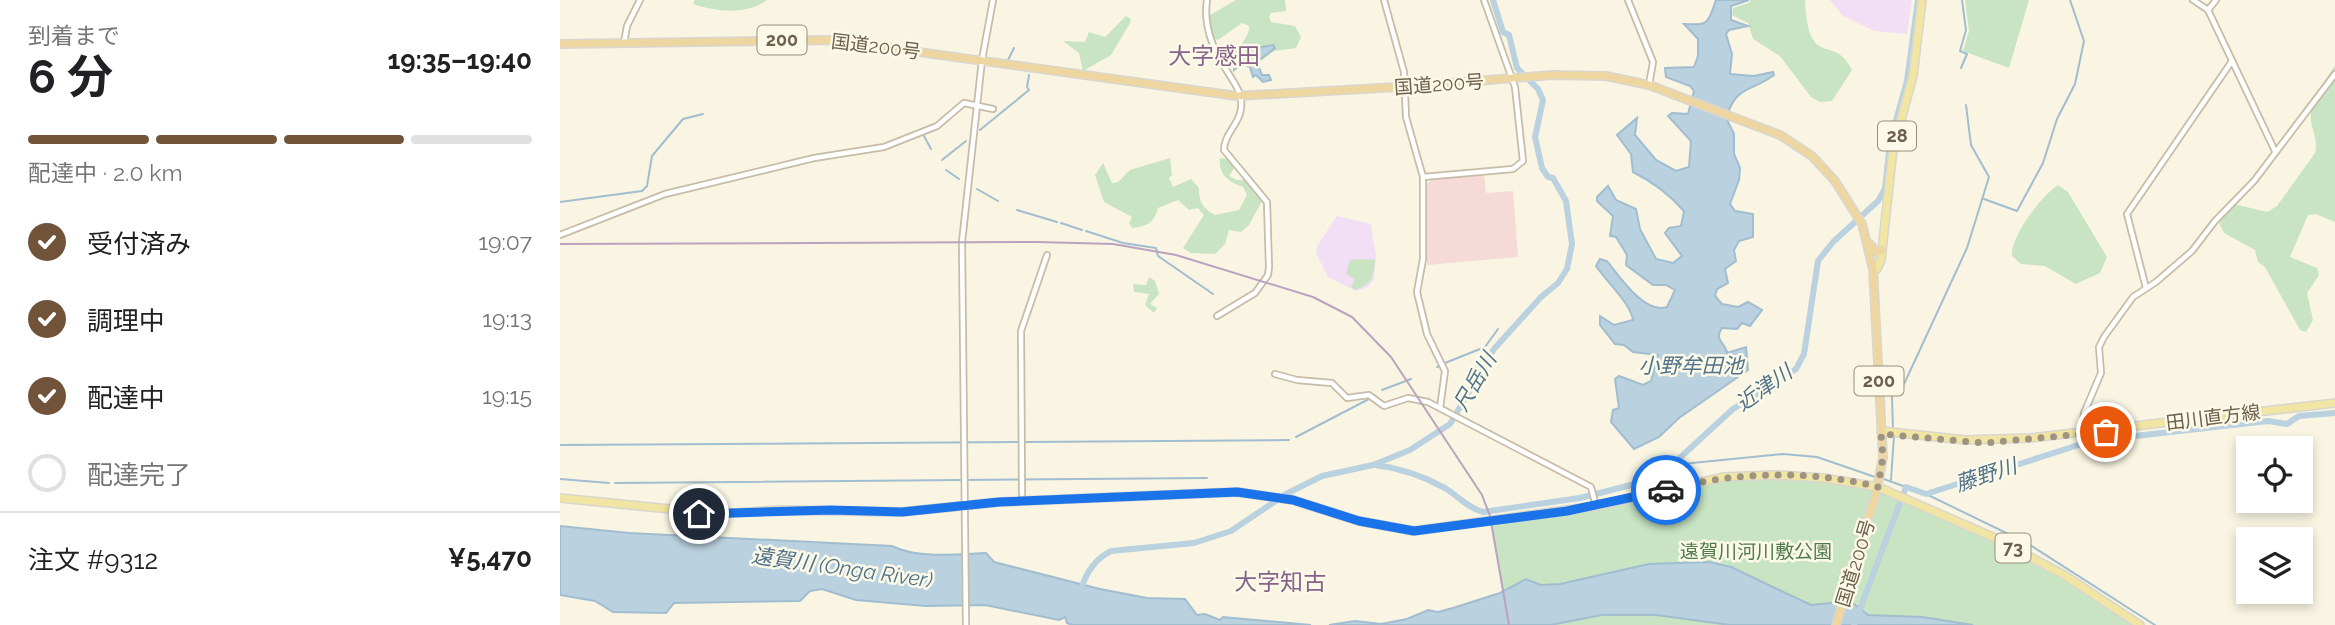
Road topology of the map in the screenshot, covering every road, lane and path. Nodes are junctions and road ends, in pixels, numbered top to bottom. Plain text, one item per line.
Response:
1 (640, 0) edge
2 (993, 0) edge
3 (1207, 0) edge
4 (1384, 0) edge
5 (1484, 0) edge
6 (1628, 0) edge
7 (1922, 0) edge
8 (2193, 0) edge
9 (2216, 0) edge
10 (2208, 10) junction
11 (624, 43) junction
12 (560, 44) edge
13 (982, 60) junction
14 (2232, 61) junction
15 (2335, 74) edge
16 (1516, 77) junction
17 (1649, 85) junction
18 (1241, 96) junction
19 (977, 105) junction
20 (993, 109) dead end
21 (2275, 152) junction
22 (1423, 177) junction
23 (560, 235) edge
24 (1868, 241) junction
25 (1882, 250) junction
26 (1047, 255) dead end
27 (1873, 269) junction
28 (2146, 288) junction
29 (1217, 316) dead end
30 (1275, 374) dead end
31 (2335, 405) edge
32 (1440, 408) junction
33 (1881, 432) junction
34 (2082, 433) junction
35 (1877, 490) junction
36 (1022, 494) dead end
37 (560, 498) edge
38 (964, 505) junction
39 (1596, 506) junction
40 (965, 625) edge
41 (1836, 625) edge
42 (2140, 625) edge

1 - 11 street
2 - 13 street
3 - 18 street
4 - 22 street
5 - 16 street
6 - 17 street
7 - 25 main road, 28
8 - 10 street
9 - 10 street
10 - 14 street
11 - 12 highway, 国道200号 / 200
11 - 13 highway, 国道200号 / 200
13 - 18 highway, 国道200号 / 200
13 - 19 street
14 - 21 street
14 - 28 street
15 - 21 street
16 - 17 highway, 国道200号 / 200
16 - 18 highway, 国道200号 / 200, bridge
16 - 22 street
17 - 24 highway, 国道200号 / 200
18 - 29 street
19 - 20 street
19 - 23 street
19 - 38 street
21 - 28 street
22 - 32 street
24 - 25 highway
24 - 27 highway, 国道200号 / 200
25 - 27 main road, 28
26 - 36 street
27 - 33 highway, 国道200号 / 200
28 - 34 street
30 - 32 street
31 - 34 main road, 田川直方線
32 - 39 street
33 - 34 main road, 田川直方線
33 - 35 highway, 国道200号 / 200
35 - 39 main road, 73
35 - 41 highway, 国道200号 / 200
35 - 42 main road, 73
37 - 38 main road, 73
38 - 39 main road, 73
38 - 40 street

